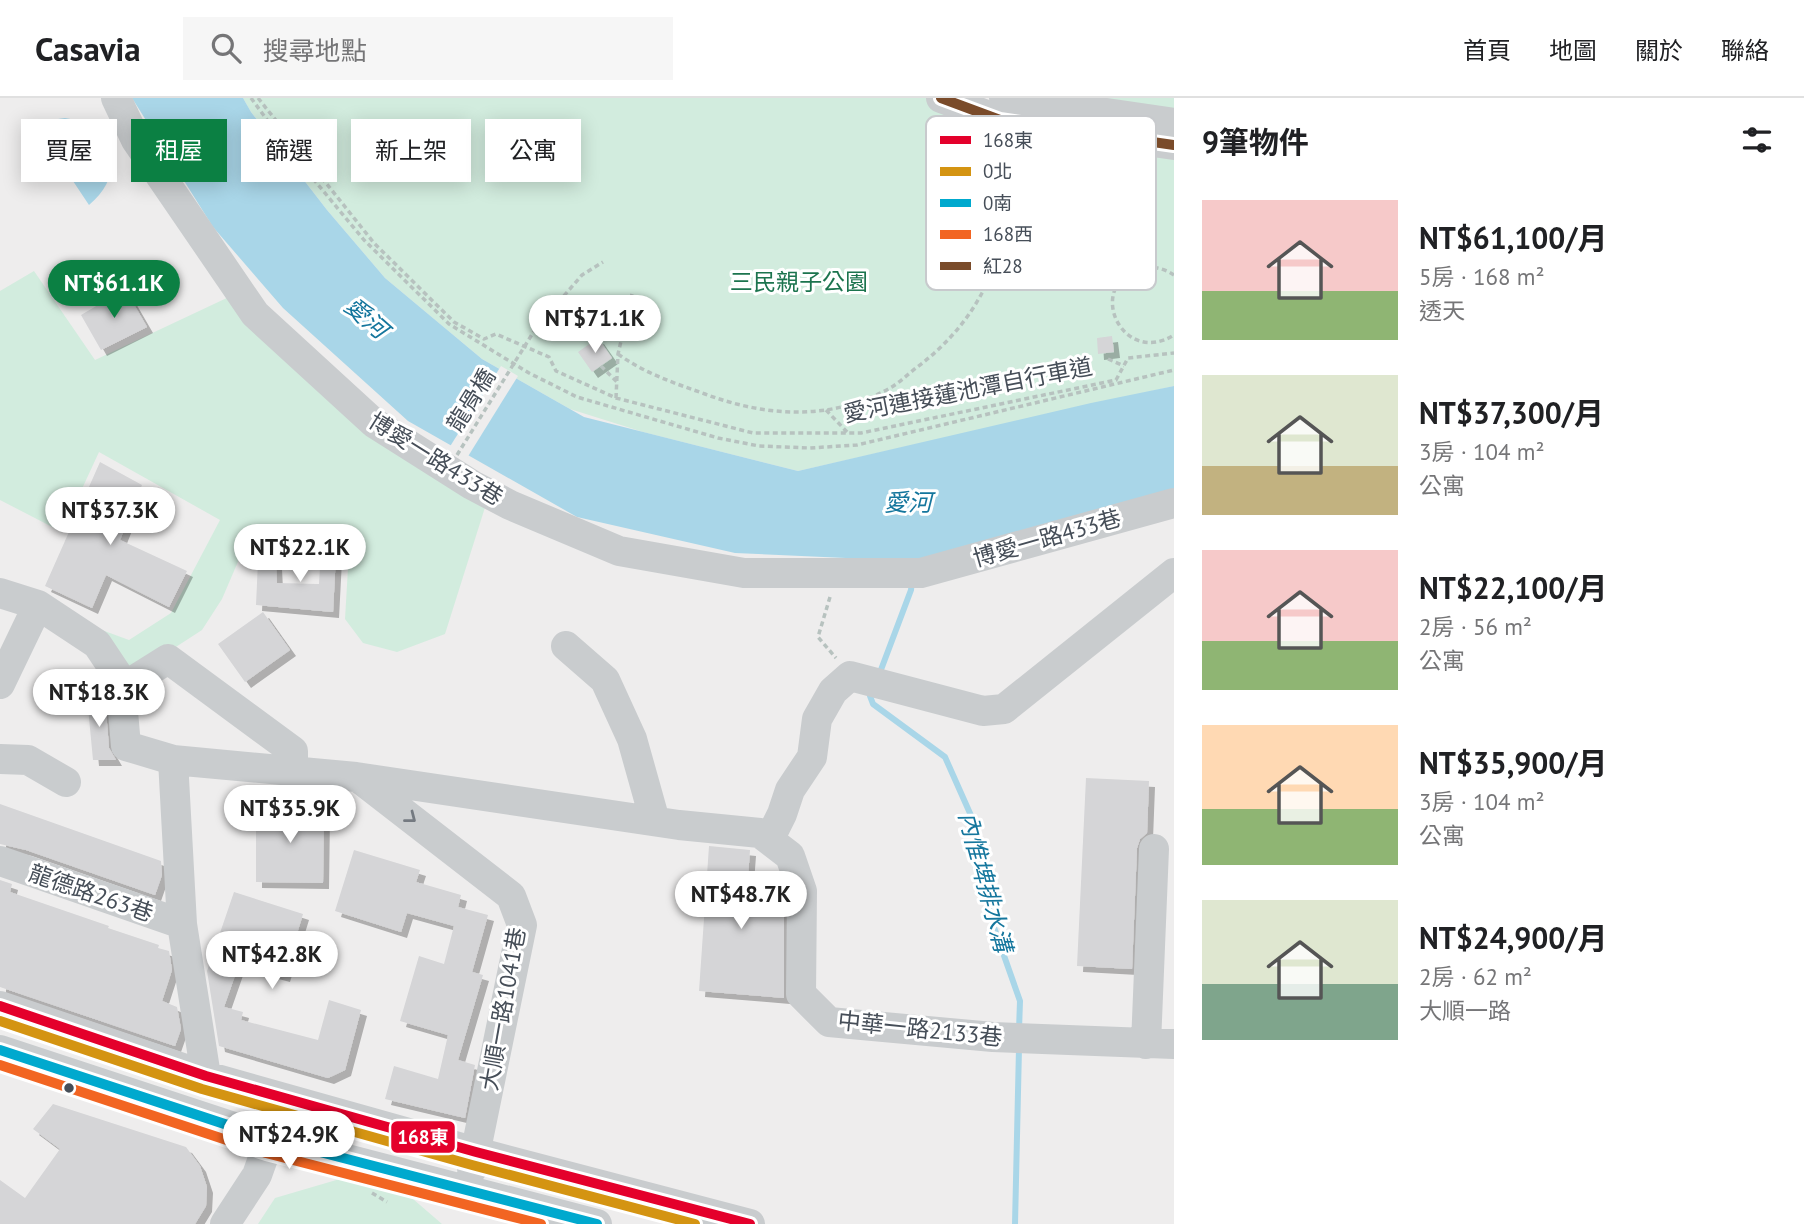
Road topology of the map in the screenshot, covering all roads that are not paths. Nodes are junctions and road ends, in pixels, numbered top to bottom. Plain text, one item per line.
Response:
1 (116, 98) edge
2 (941, 98) edge
3 (1003, 105) edge
4 (1050, 116) edge
5 (1108, 116) edge
6 (1156, 121) edge
7 (1174, 123) edge
8 (1156, 141) edge
9 (1174, 145) edge
10 (1174, 503) edge
11 (1174, 573) edge
12 (0, 593) edge
13 (38, 605) junction
14 (566, 646) dead end
15 (0, 684) edge
16 (125, 686) junction
17 (0, 759) edge
18 (173, 760) junction
19 (293, 769) junction
20 (356, 777) junction
21 (66, 782) dead end
22 (655, 821) junction
23 (769, 839) junction
24 (1154, 849) dead end
25 (0, 861) edge
26 (182, 924) junction
27 (0, 1006) edge
28 (1160, 1044) edge
29 (0, 1050) edge
30 (206, 1076) junction
31 (283, 1098) junction
32 (270, 1139) junction
33 (476, 1152) junction
34 (466, 1191) junction
35 (225, 1224) edge
36 (597, 1224) edge
37 (750, 1224) edge

1 - 10 street, 博愛一路433巷
2 - 3 street
3 - 4 street
3 - 5 street
6 - 7 street
8 - 9 street
11 - 23 street
12 - 13 street
13 - 15 street
13 - 16 street
14 - 22 street
16 - 18 street
16 - 19 street
17 - 21 street
18 - 19 street
18 - 26 street
19 - 20 street
20 - 22 street
20 -> 33 street, 大順一路1041巷
22 - 23 street
23 - 28 street, 中華一路2133巷
24 - 28 street
25 - 26 street, 龍德路263巷
26 - 30 street
27 - 30 street
29 - 32 street
30 - 31 street
31 - 32 street
31 - 33 street
32 - 34 street
32 - 35 street
33 - 34 street, 大順一路1041巷
33 - 37 street
34 - 36 street

